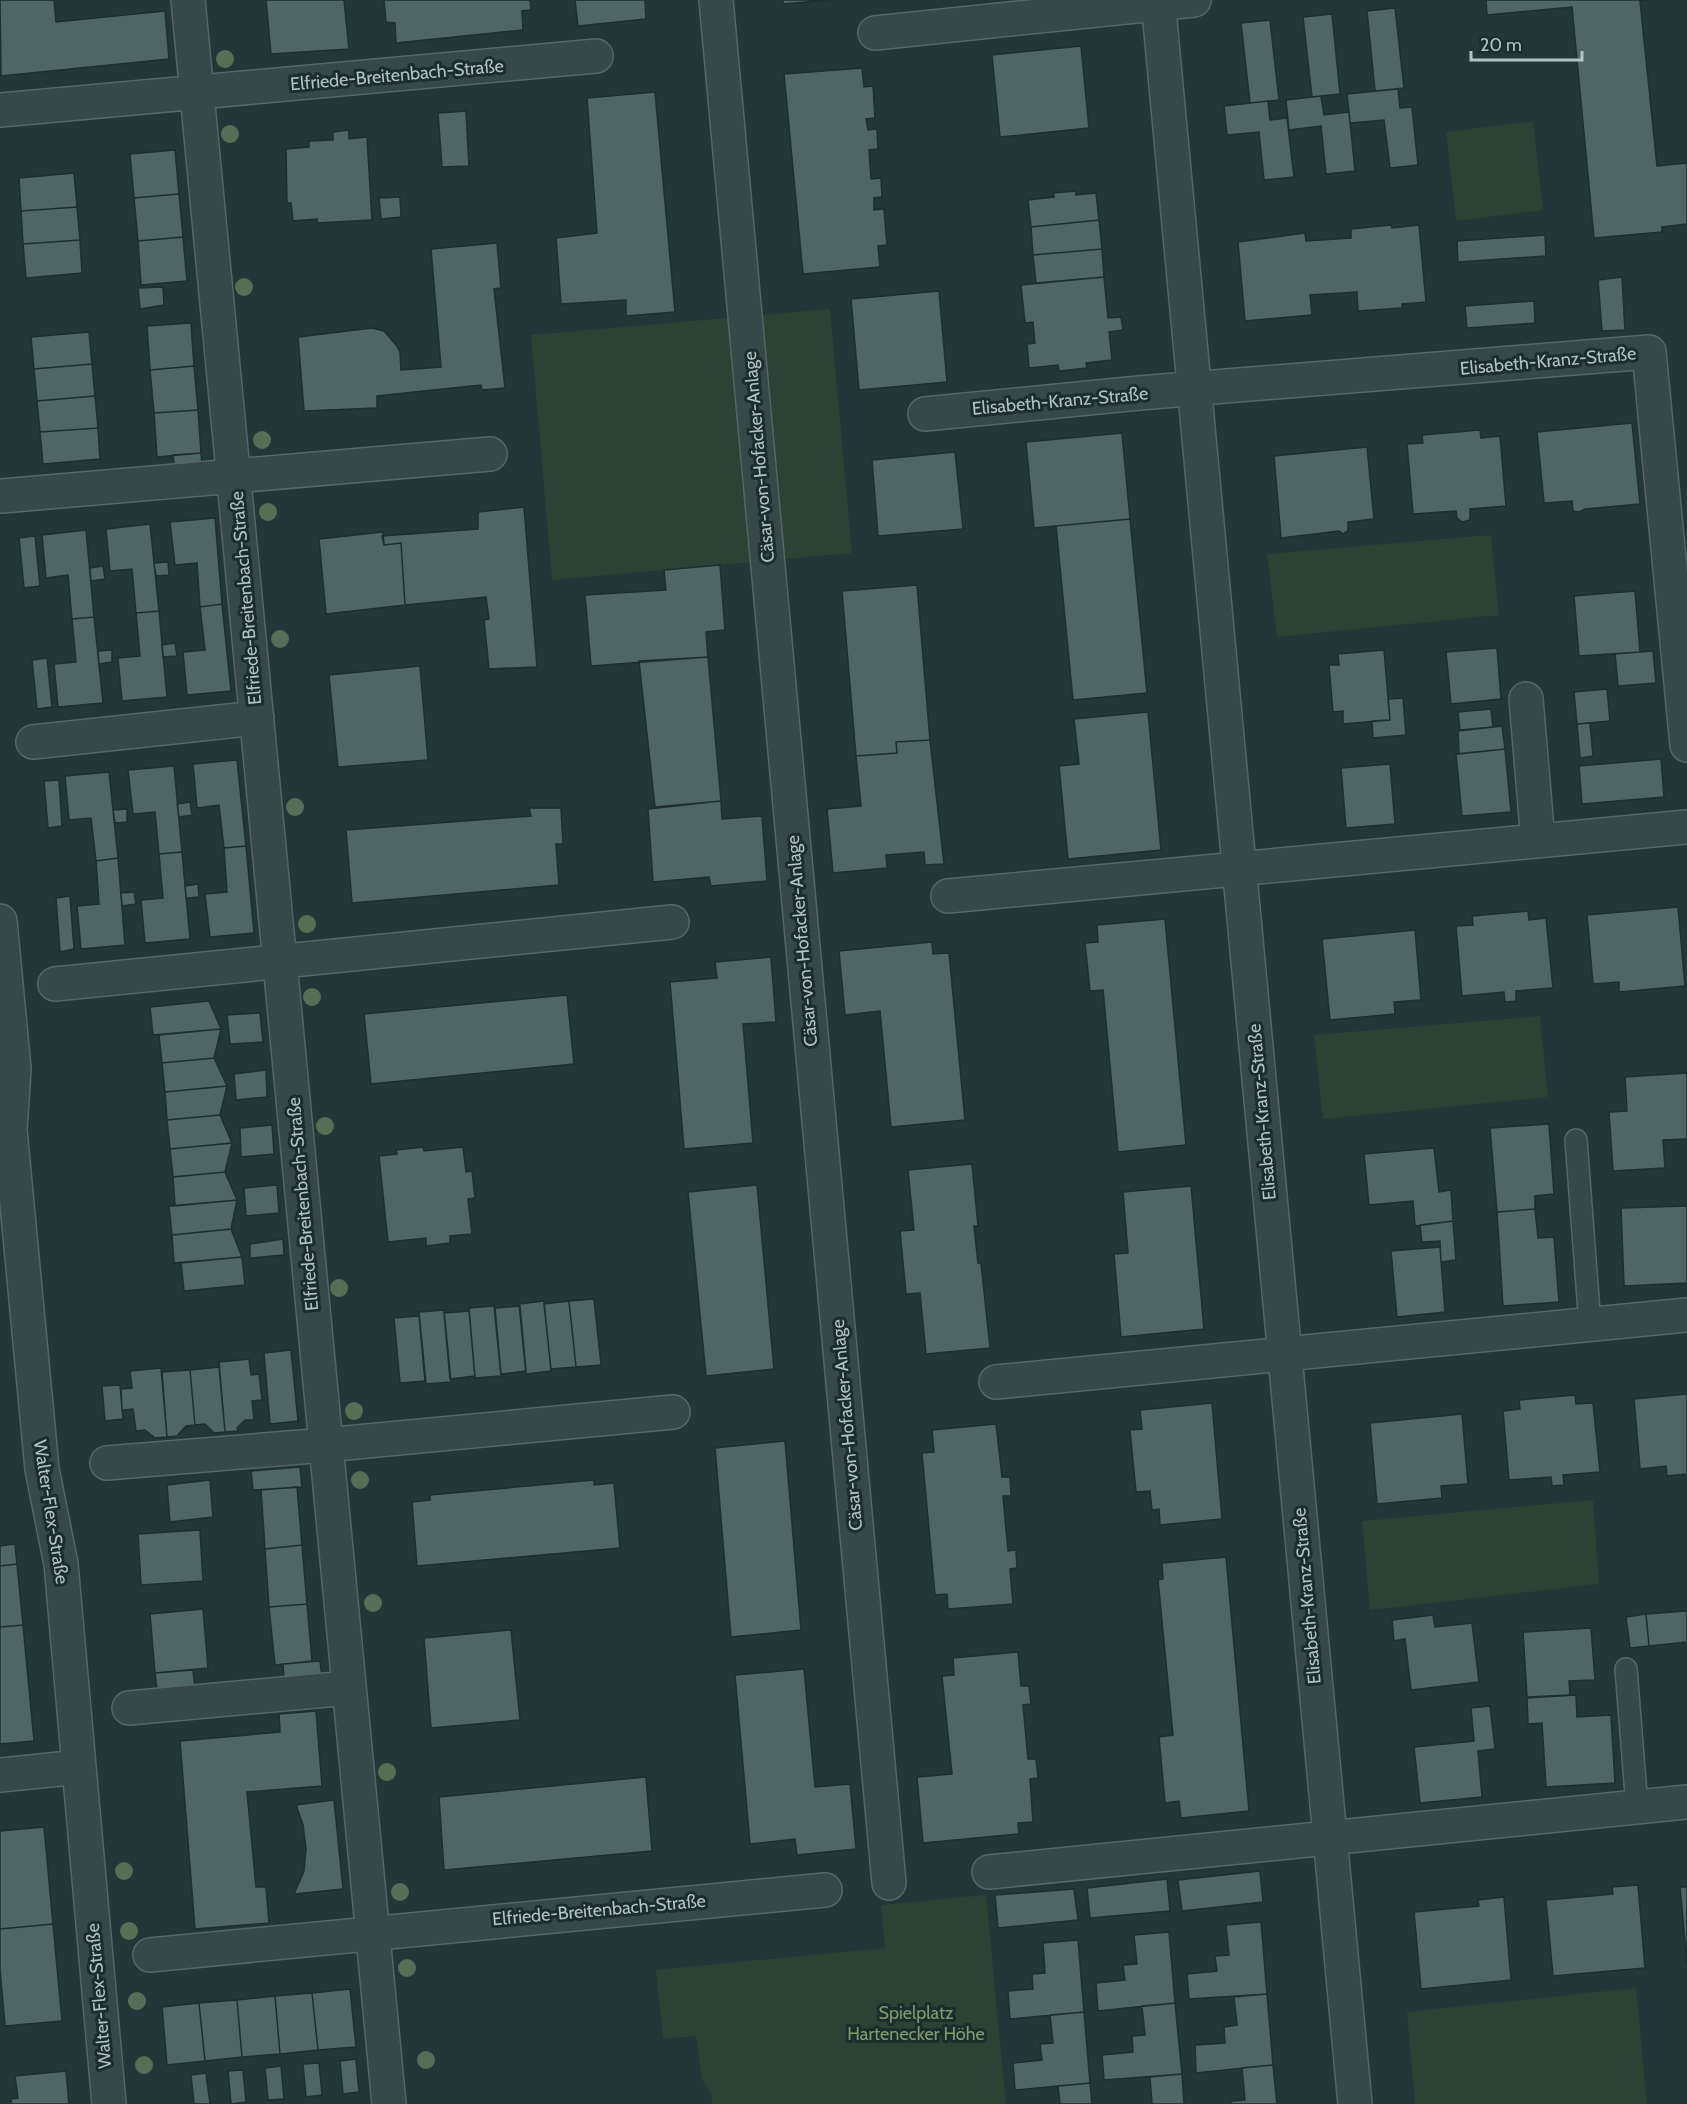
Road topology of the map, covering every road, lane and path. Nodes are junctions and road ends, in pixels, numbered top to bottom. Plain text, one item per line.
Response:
1 (188, 0) edge
2 (716, 0) edge
3 (1194, 0) edge
4 (1158, 2) edge
5 (875, 33) dead end
6 (596, 56) dead end
7 (198, 94) junction
8 (0, 110) edge
9 (1196, 389) junction
10 (925, 414) dead end
11 (490, 454) dead end
12 (236, 477) junction
13 (2, 496) dead end
14 (1526, 699) dead end
15 (257, 718) junction
16 (33, 742) dead end
17 (1687, 745) edge
18 (1687, 827) edge
19 (1538, 841) junction
20 (1239, 868) junction
21 (948, 896) dead end
22 (0, 921) edge
23 (672, 922) dead end
24 (282, 962) junction
25 (55, 984) dead end
26 (6, 1086) edge
27 (1576, 1140) dead end
28 (1687, 1316) edge
29 (1590, 1325) junction
30 (1285, 1355) junction
31 (996, 1382) dead end
32 (673, 1412) dead end
33 (325, 1445) junction
34 (107, 1463) dead end
35 (1626, 1669) dead end
36 (348, 1688) junction
37 (129, 1708) dead end
38 (79, 1767) junction
39 (0, 1775) edge
40 (1687, 1802) edge
41 (1637, 1807) junction
42 (1330, 1837) junction
43 (989, 1872) dead end
44 (889, 1882) dead end
45 (825, 1890) dead end
46 (373, 1932) junction
47 (150, 1954) dead end
48 (109, 2104) edge
49 (389, 2104) edge
50 (1355, 2104) edge

1 - 7 street, Elfriede-Breitenbach-Straße
2 - 44 street, Cäsar-von-Hofacker-Anlage
3 - 4 street
4 - 5 street
4 - 9 street, Elisabeth-Kranz-Straße
6 - 7 street, Elfriede-Breitenbach-Straße
7 - 8 street, Elfriede-Breitenbach-Straße
7 - 12 street, Elfriede-Breitenbach-Straße
9 - 10 street, Elisabeth-Kranz-Straße
9 - 17 street, Elisabeth-Kranz-Straße
9 - 20 street, Elisabeth-Kranz-Straße
11 - 12 street, Elfriede-Breitenbach-Straße
12 - 13 street, Elfriede-Breitenbach-Straße
12 - 15 street, Elfriede-Breitenbach-Straße
14 - 19 street
15 - 16 street, Elfriede-Breitenbach-Straße
15 - 24 street, Elfriede-Breitenbach-Straße
18 - 19 street
19 - 20 street
20 - 21 street
20 - 30 street, Elisabeth-Kranz-Straße
22 - 26 street, Walter-Flex-Straße
23 - 24 street
24 - 25 street
24 - 33 street, Elfriede-Breitenbach-Straße
26 - 38 street, Walter-Flex-Straße
27 - 29 lane
28 - 29 street
29 - 30 street
30 - 31 street
30 - 42 street, Elisabeth-Kranz-Straße
32 - 33 street
33 - 34 street
33 - 36 street, Elfriede-Breitenbach-Straße
35 - 41 lane
36 - 37 street
36 - 46 street, Elfriede-Breitenbach-Straße
38 - 39 street
38 - 48 street, Walter-Flex-Straße
40 - 41 street
41 - 42 street
42 - 43 street
42 - 50 street, Elisabeth-Kranz-Straße
45 - 46 street, Elfriede-Breitenbach-Straße
46 - 47 street, Elfriede-Breitenbach-Straße
46 - 49 street, Elfriede-Breitenbach-Straße

